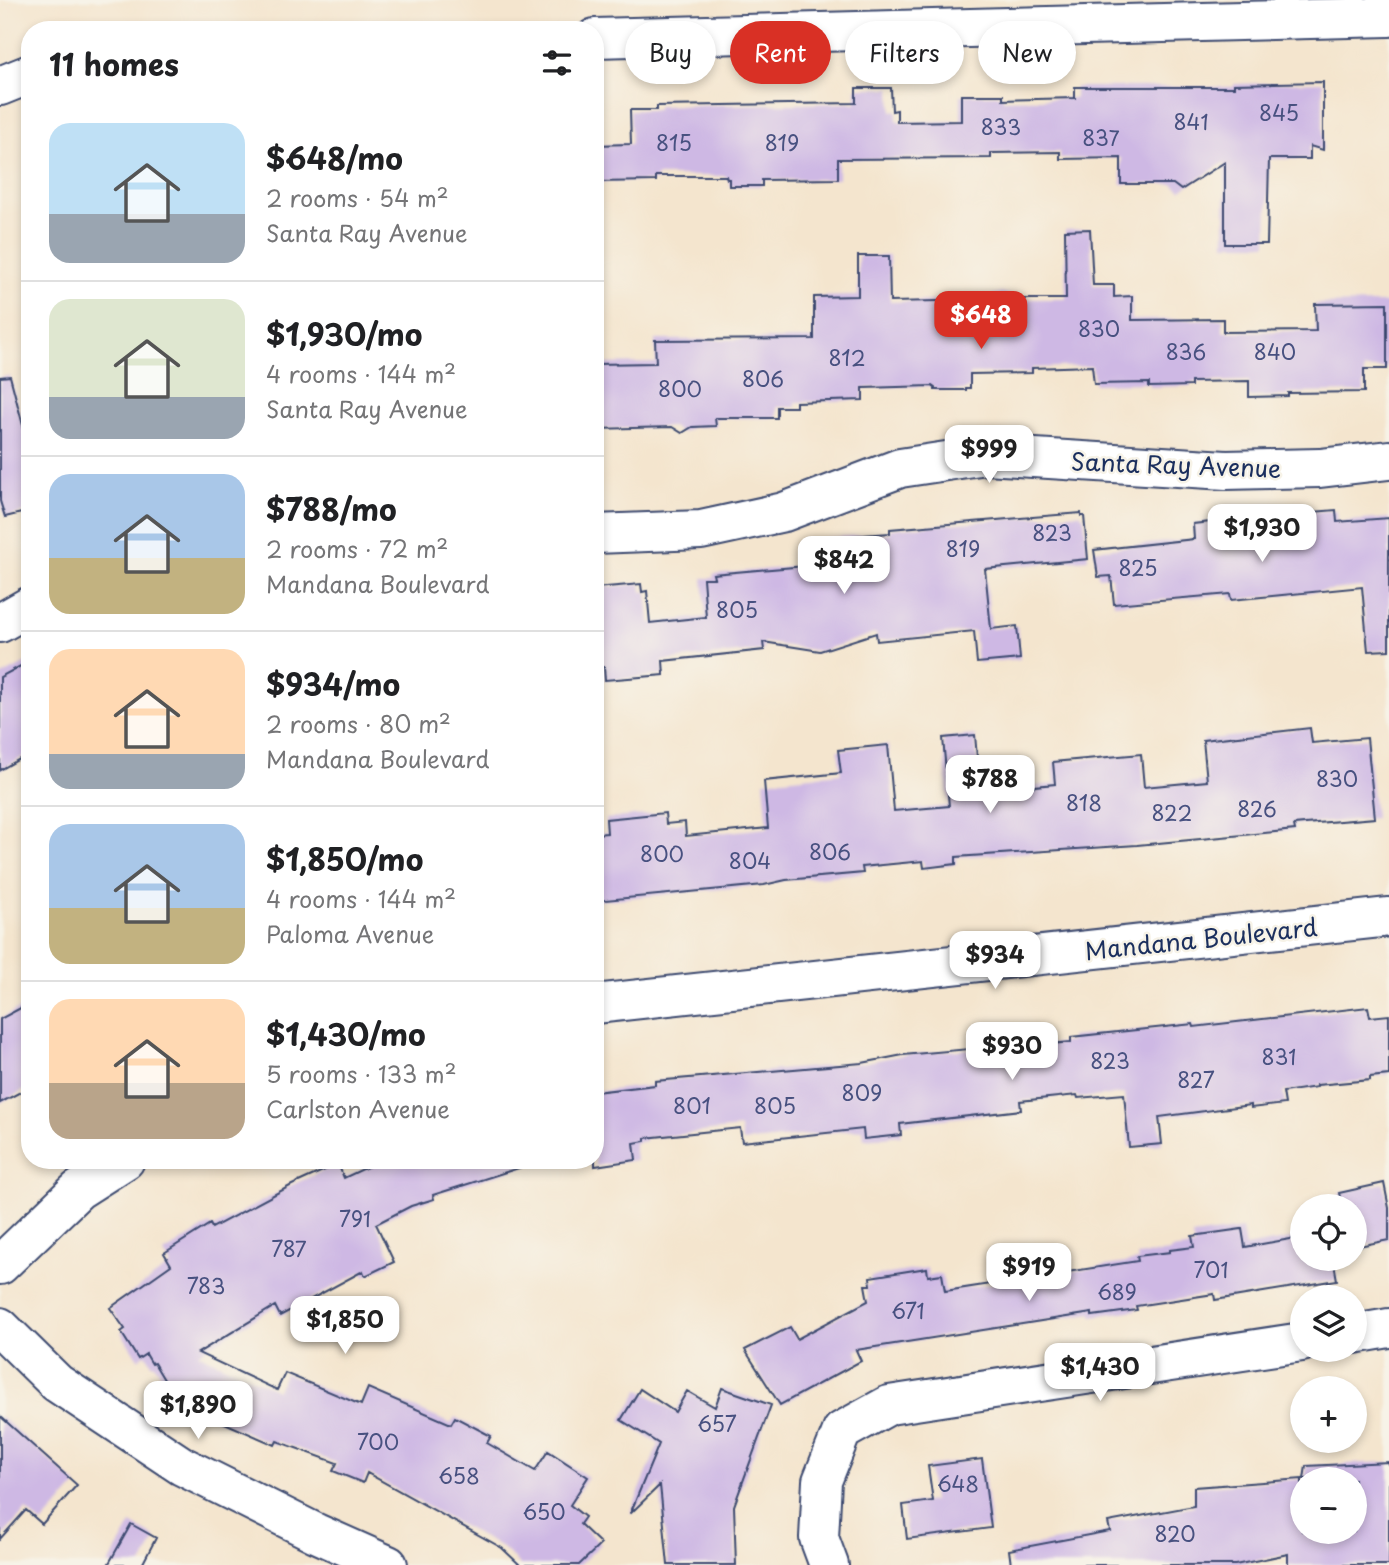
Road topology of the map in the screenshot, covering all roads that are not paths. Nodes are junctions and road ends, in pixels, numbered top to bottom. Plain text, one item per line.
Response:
1 (1389, 17) edge
2 (604, 38) edge
3 (21, 78) edge
4 (0, 86) edge
5 (1389, 460) edge
6 (604, 534) edge
7 (21, 611) edge
8 (0, 623) edge
9 (1389, 918) edge
10 (604, 1003) edge
11 (111, 1169) edge
12 (0, 1265) edge
13 (0, 1327) edge
14 (1389, 1328) edge
15 (1367, 1332) edge
16 (1290, 1344) edge
17 (388, 1565) edge
18 (829, 1565) edge

1 - 2 street
3 - 4 street
5 - 6 street, Santa Ray Avenue
7 - 8 street
9 - 10 street, Mandana Boulevard
11 - 12 street
13 - 17 street
14 - 15 street
16 - 18 street

